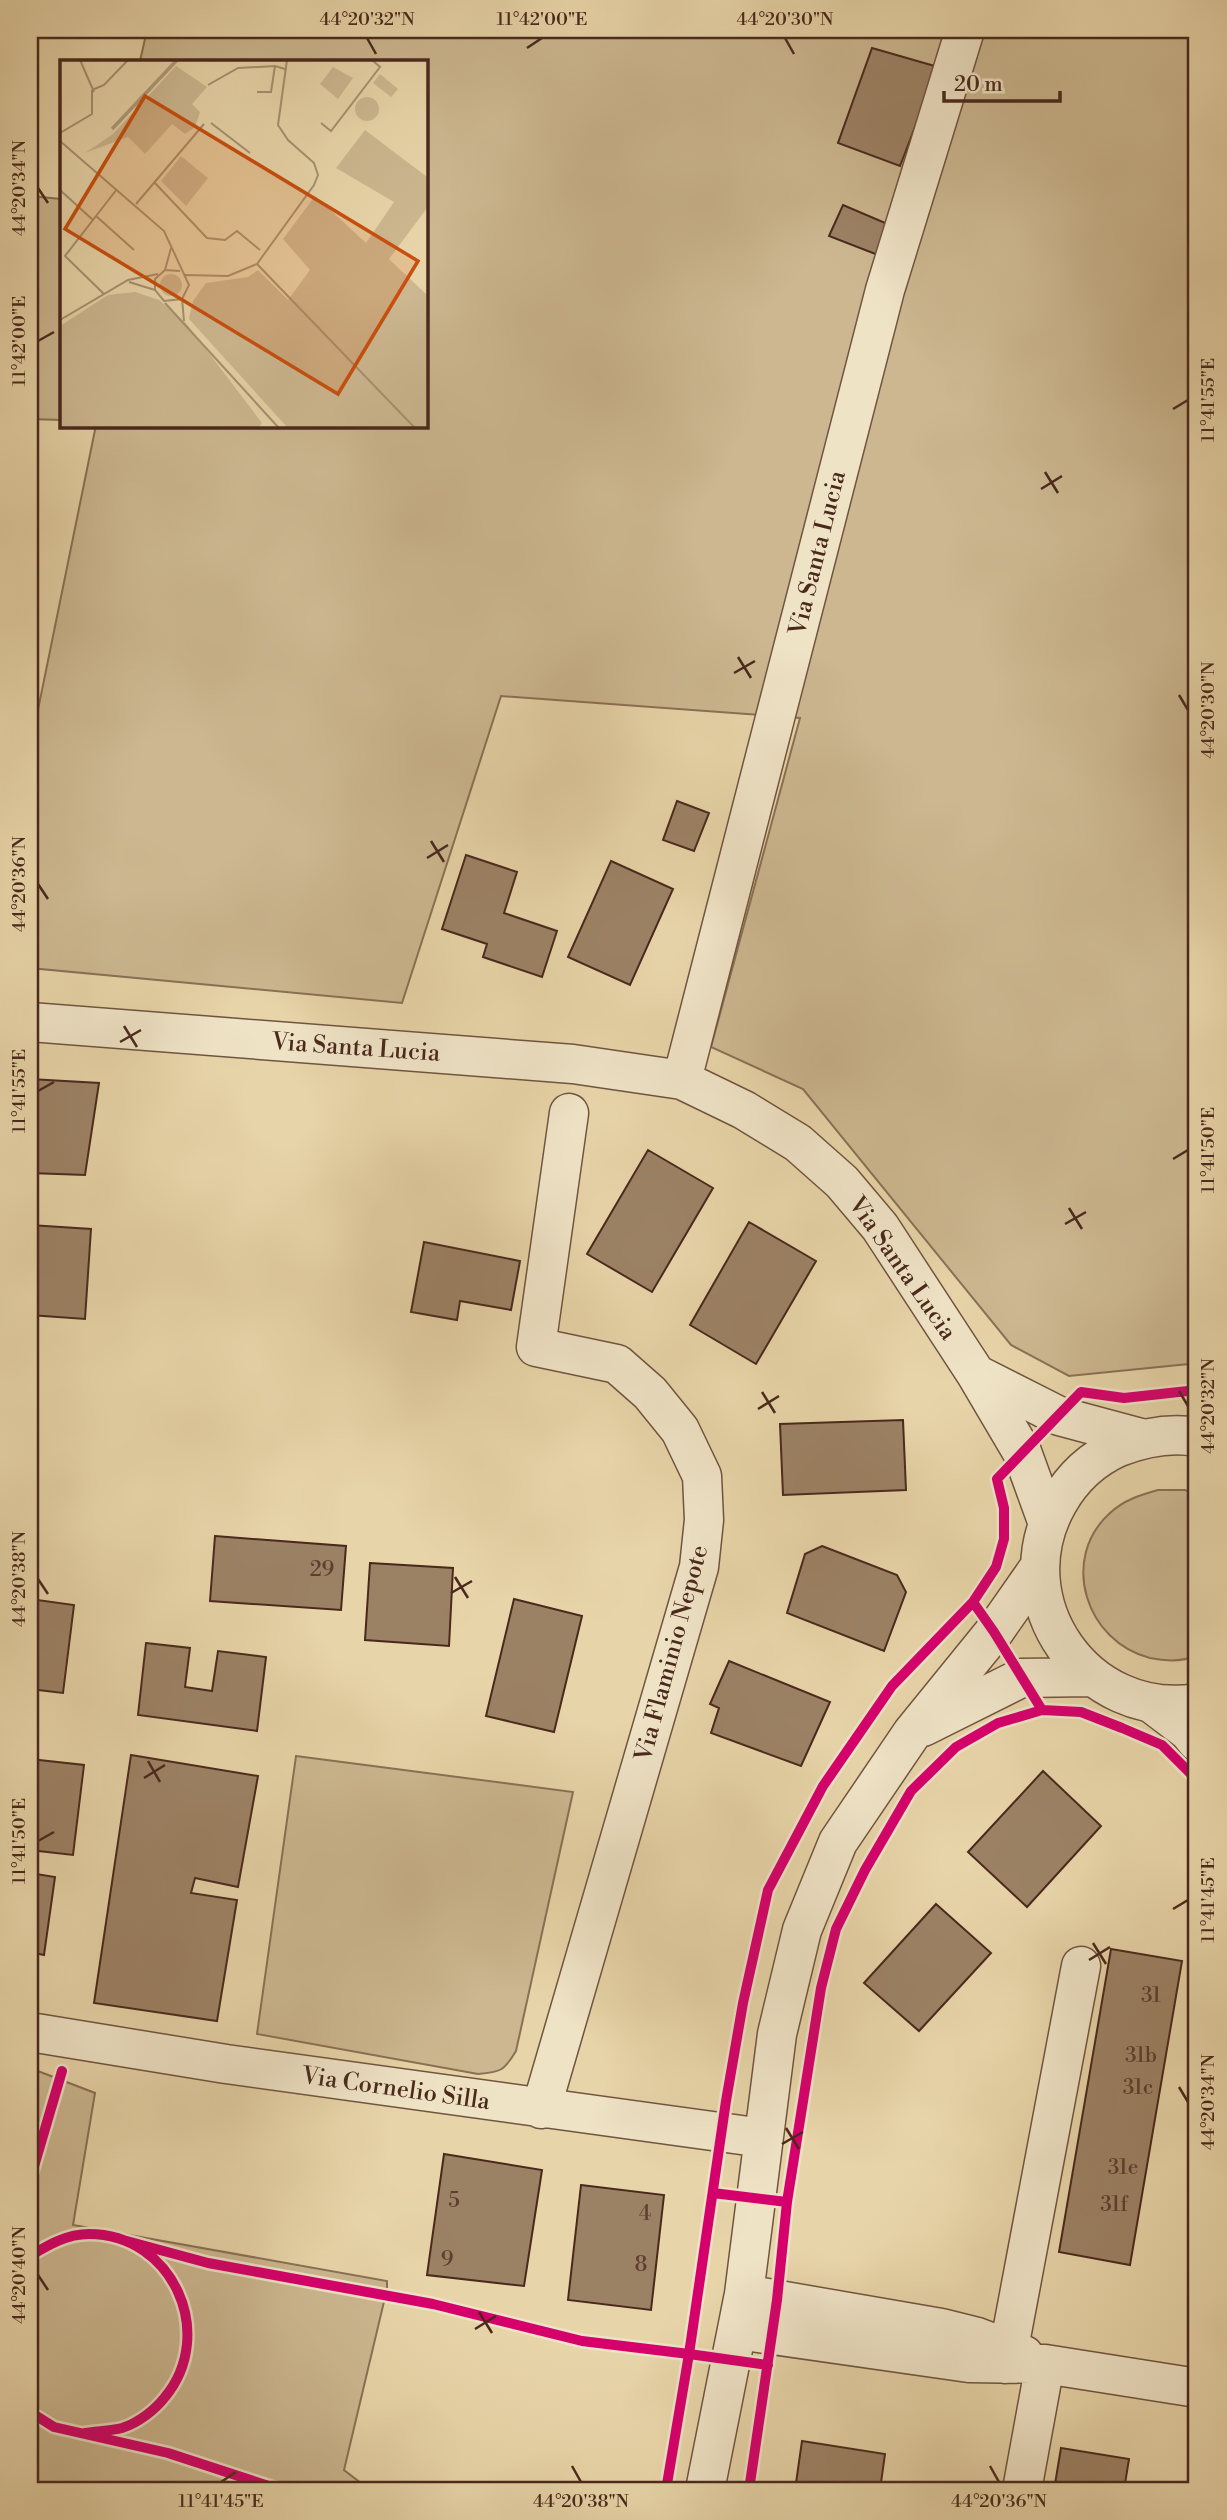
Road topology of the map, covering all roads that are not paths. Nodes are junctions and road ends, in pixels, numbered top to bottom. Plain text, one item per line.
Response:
1 (965, 30) edge
2 (30, 1022) edge
3 (682, 1080) junction
4 (569, 1113) dead end
5 (975, 1374) junction
6 (1197, 1437) edge
7 (1141, 1438) junction
8 (1047, 1521) junction
9 (1038, 1569) junction
10 (1092, 1677) junction
11 (1151, 1703) junction
12 (1197, 1703) edge
13 (912, 1732) junction
14 (1197, 1742) edge
15 (1081, 1966) dead end
16 (30, 2032) edge
17 (541, 2109) junction
18 (763, 2138) junction
19 (741, 2312) junction
20 (1007, 2356) junction
21 (1045, 2364) junction
22 (1197, 2388) edge
23 (705, 2490) edge
24 (1022, 2490) edge

1 - 3 street, Via Santa Lucia
2 - 3 street, Via Santa Lucia
3 - 5 street, Via Santa Lucia
4 - 17 street, Via Flaminio Nepote
5 - 7 street
5 - 8 street, Via Santa Lucia
6 - 7 street
7 - 8 street
8 - 9 street
9 - 10 street
9 - 13 street
10 - 11 street
10 - 13 street
11 - 12 street
11 - 14 street
13 - 18 street
15 - 20 street
16 - 17 street, Via Cornelio Silla
17 - 18 street, Via Cornelio Silla
18 - 19 street
19 - 20 street
19 - 23 street
20 - 21 street
21 - 22 street
21 - 24 street

